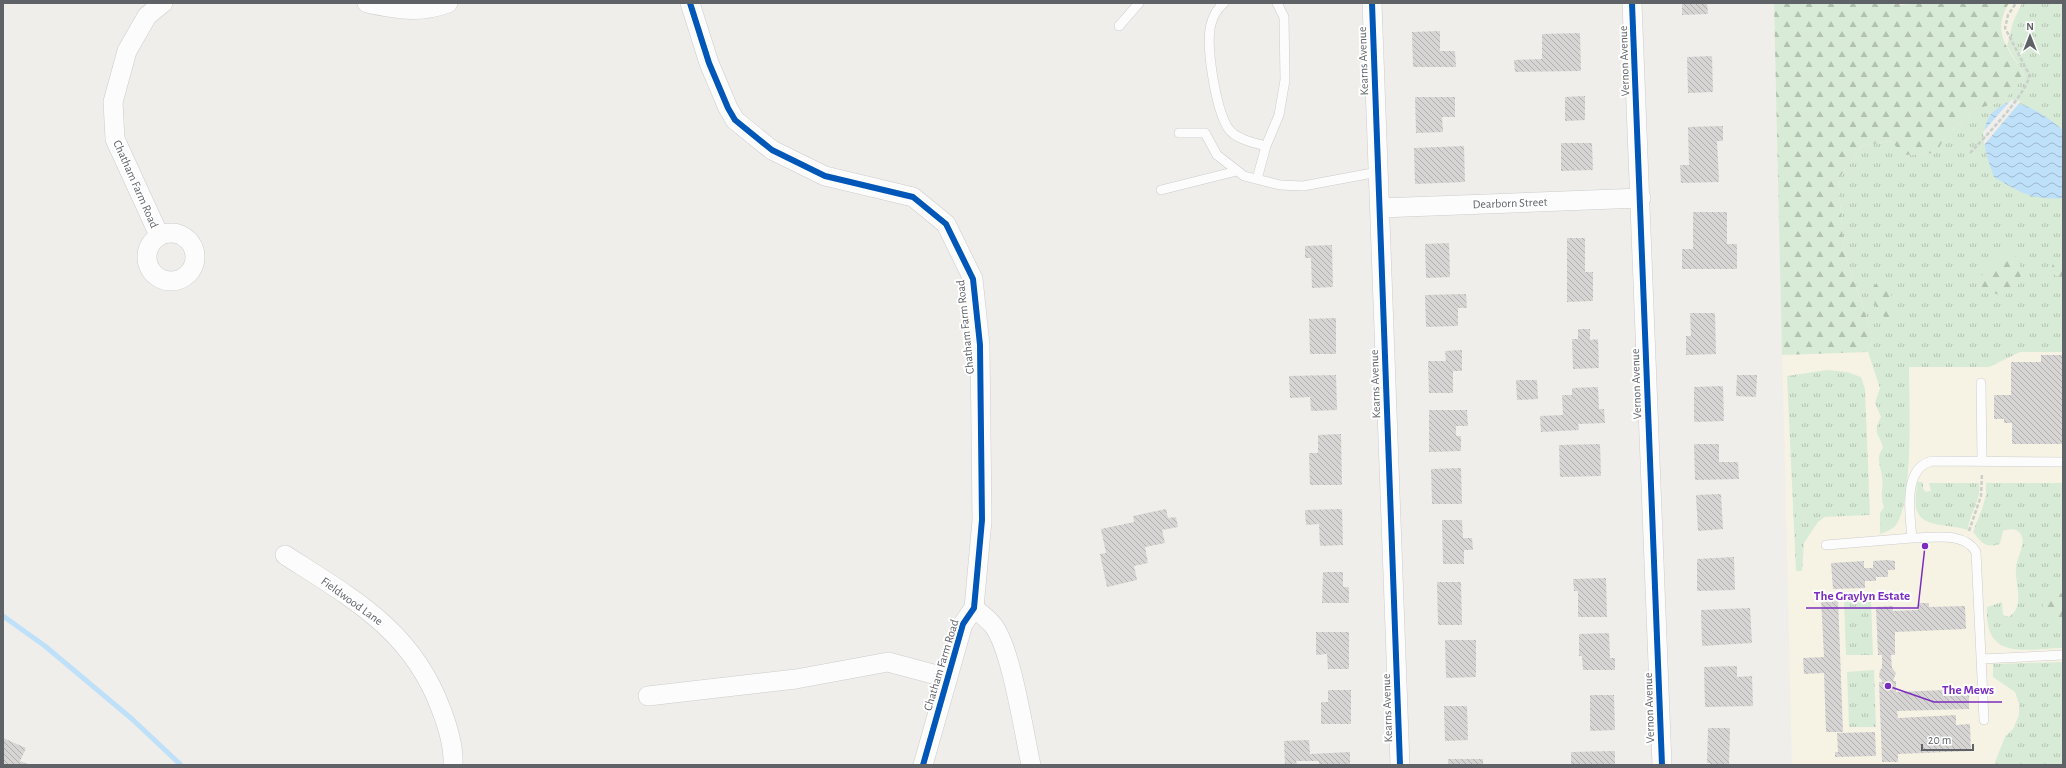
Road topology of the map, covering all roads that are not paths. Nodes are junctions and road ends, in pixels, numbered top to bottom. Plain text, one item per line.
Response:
1 (163, 3) edge
2 (367, 3) edge
3 (448, 3) edge
4 (690, 3) edge
5 (1139, 3) edge
6 (1224, 3) edge
7 (1277, 3) edge
8 (1372, 3) edge
9 (1632, 3) edge
10 (1119, 26) dead end
11 (1179, 133) dead end
12 (1266, 146) junction
13 (1237, 171) junction
14 (1378, 172) junction
15 (1257, 179) junction
16 (1160, 190) dead end
17 (1640, 198) junction
18 (1380, 208) junction
19 (159, 235) dead end
20 (1982, 383) dead end
21 (1982, 460) junction
22 (2063, 462) edge
23 (1912, 538) junction
24 (1826, 544) dead end
25 (285, 556) dead end
26 (974, 608) junction
27 (2063, 655) edge
28 (1982, 659) junction
29 (948, 678) junction
30 (648, 696) dead end
31 (1984, 720) dead end
32 (453, 765) edge
33 (923, 765) edge
34 (1031, 765) edge
35 (1400, 765) edge
36 (1662, 765) edge

1 - 19 street, Chatham Farm Road
2 - 3 street
4 - 26 street, Chatham Farm Road
5 - 10 lane
6 - 12 lane
7 - 12 lane
8 - 14 street, Kearns Avenue
9 - 17 street, Vernon Avenue
11 - 13 lane
12 - 15 lane
13 - 15 lane
13 - 16 lane
14 - 15 lane
14 - 18 street, Kearns Avenue
17 - 18 street, Dearborn Street
17 - 36 street, Vernon Avenue
18 - 35 street, Kearns Avenue
20 - 21 lane
21 - 22 lane
21 - 23 lane
23 - 24 lane
23 - 28 lane
25 - 32 street, Fieldwood Lane
26 - 29 street, Chatham Farm Road
26 - 34 street
27 - 28 lane
28 - 31 lane
29 - 30 street
29 - 33 street, Chatham Farm Road

